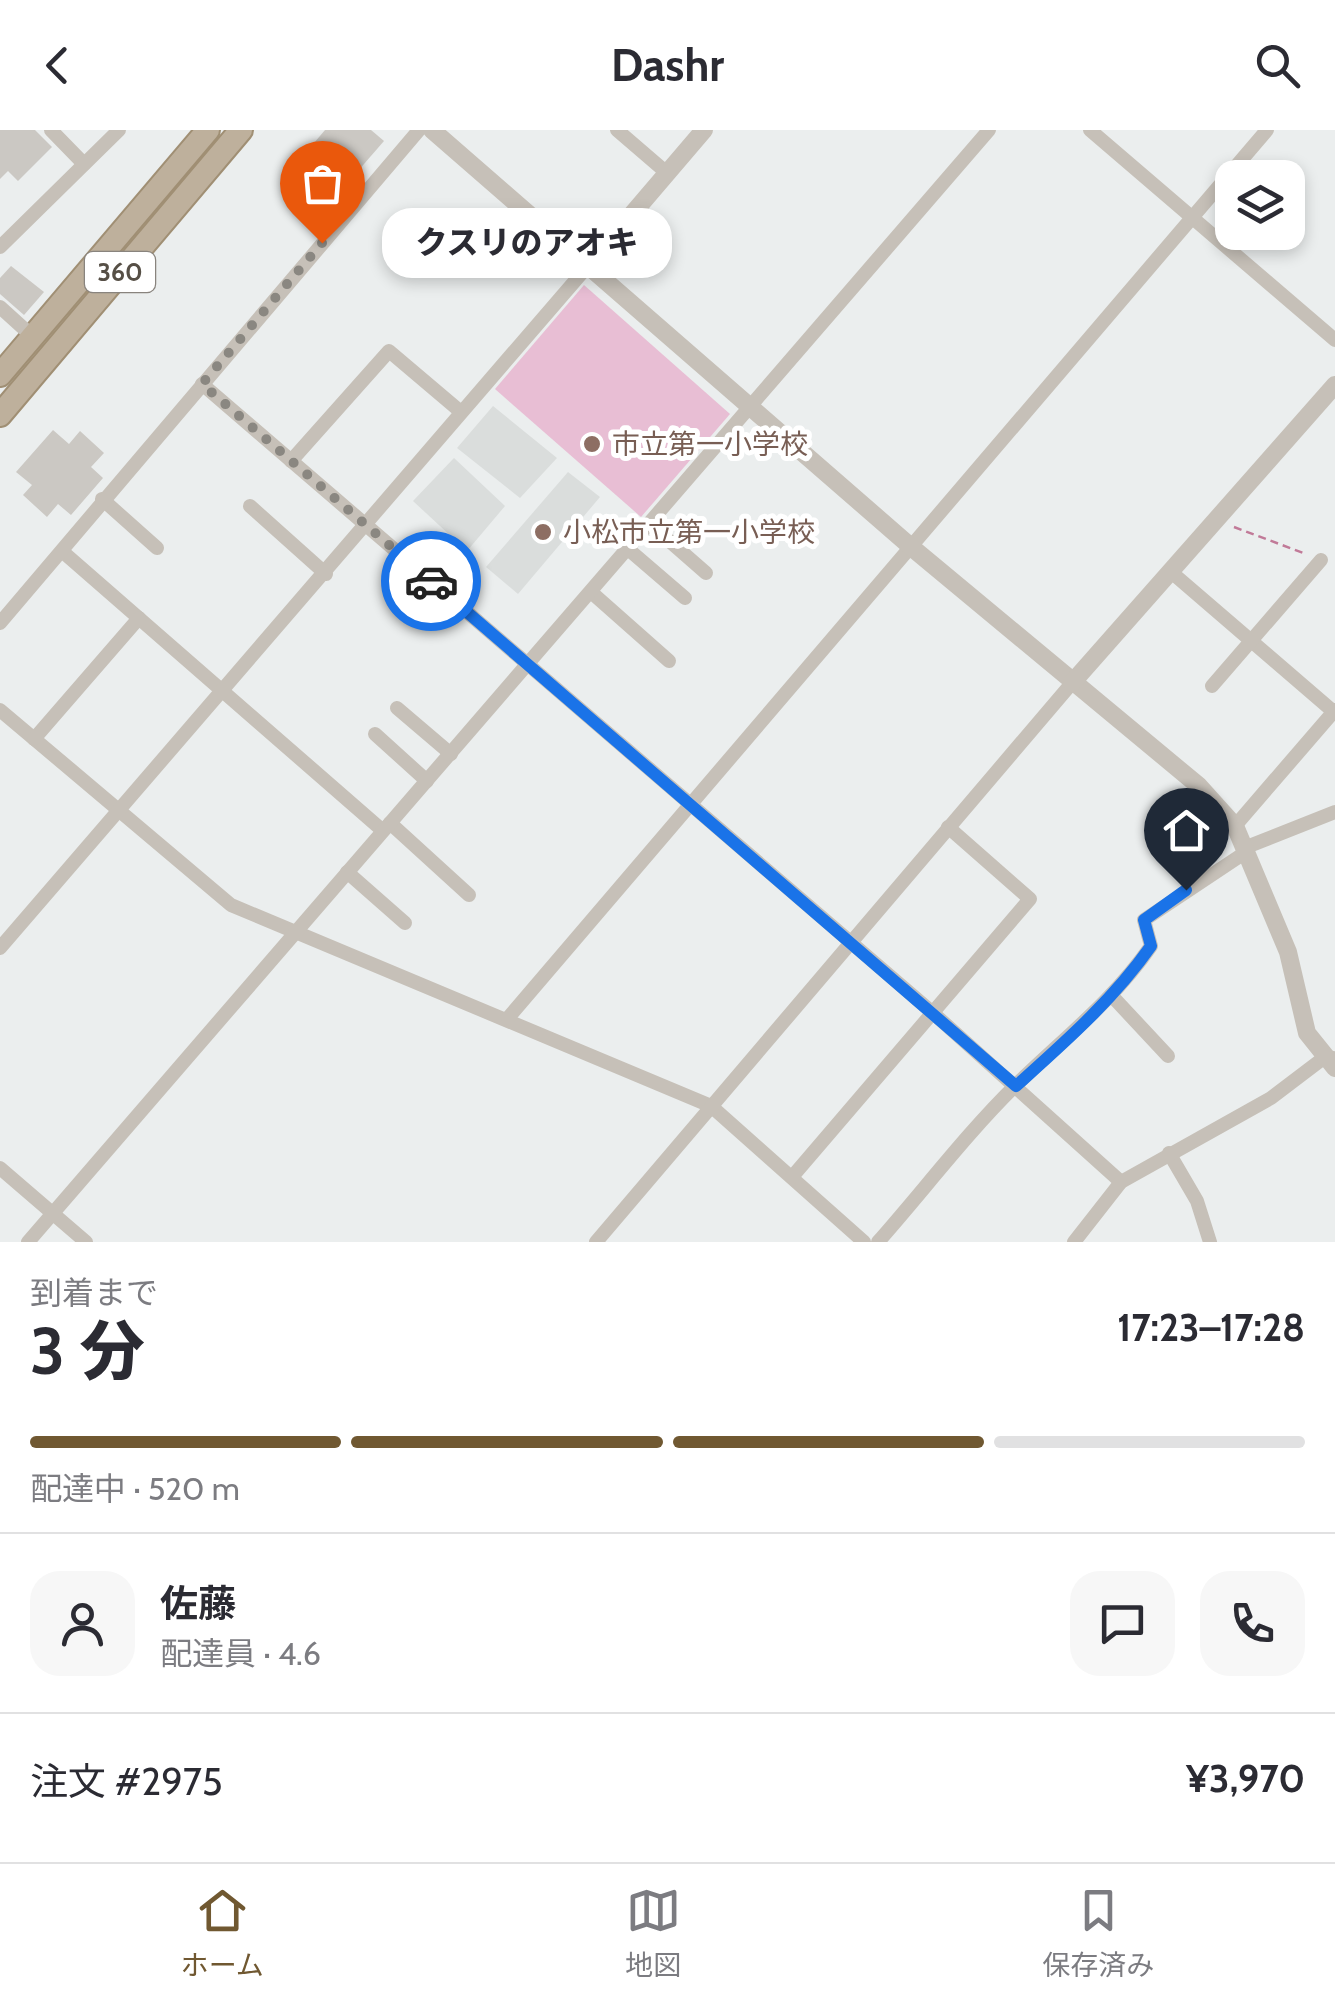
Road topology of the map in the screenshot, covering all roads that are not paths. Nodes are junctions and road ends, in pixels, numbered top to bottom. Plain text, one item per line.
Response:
1 (51, 130) edge
2 (119, 130) edge
3 (208, 130) edge
4 (241, 130) edge
5 (419, 130) edge
6 (432, 130) edge
7 (617, 130) edge
8 (704, 130) edge
9 (989, 130) edge
10 (1090, 130) edge
11 (1267, 130) edge
12 (84, 164) junction
13 (667, 173) junction
14 (1191, 218) junction
15 (0, 247) edge
16 (588, 267) junction
17 (0, 306) edge
18 (32, 336) junction
19 (1335, 340) edge
20 (0, 375) edge
21 (202, 384) junction
22 (1335, 385) edge
23 (752, 408) junction
24 (461, 412) junction
25 (0, 415) edge
26 (292, 460) junction
27 (102, 499) junction
28 (250, 506) dead end
29 (650, 524) junction
30 (368, 526) junction
31 (910, 546) junction
32 (157, 548) dead end
33 (628, 549) junction
34 (63, 552) junction
35 (1321, 560) road end
36 (1170, 572) junction
37 (706, 573) dead end
38 (326, 574) junction
39 (591, 592) junction
40 (685, 598) dead end
41 (139, 618) junction
42 (0, 623) edge
43 (1252, 641) junction
44 (669, 661) dead end
45 (528, 664) junction
46 (1072, 683) junction
47 (1212, 686) dead end
48 (224, 690) junction
49 (397, 708) dead end
50 (0, 710) edge
51 (1335, 711) edge
52 (375, 734) dead end
53 (34, 740) junction
54 (451, 754) junction
55 (428, 781) junction
56 (690, 804) junction
57 (121, 810) junction
58 (1334, 816) edge
59 (948, 826) junction
60 (1235, 826) junction
61 (386, 827) junction
62 (1245, 850) junction
63 (347, 872) junction
64 (469, 895) dead end
65 (405, 923) dead end
66 (297, 931) junction
67 (850, 941) junction
68 (0, 948) edge
69 (1112, 996) junction
70 (934, 1013) junction
71 (508, 1018) junction
72 (1168, 1056) dead end
73 (1332, 1061) edge
74 (1016, 1086) junction
75 (711, 1106) junction
76 (1169, 1153) junction
77 (0, 1168) edge
78 (792, 1178) junction
79 (1121, 1182) junction
80 (53, 1213) junction
81 (28, 1242) edge
82 (86, 1242) edge
83 (596, 1242) edge
84 (864, 1242) edge
85 (878, 1242) edge
86 (1074, 1242) edge
87 (1210, 1242) edge

1 - 12 street
2 - 12 street
3 - 18 highway, 360
4 - 25 highway, 360
5 - 21 street
6 - 16 street
7 - 13 street
8 - 13 street
9 - 23 street
10 - 14 street
11 - 14 street
12 - 15 street
13 - 16 street
14 - 19 street
14 - 31 street
16 - 23 street
16 - 24 street
17 - 18 street
18 - 20 highway, 360
21 - 26 street
21 - 27 street
22 - 36 street
23 - 29 street
23 - 31 street
24 - 26 street
24 - 30 street
26 - 30 street
27 - 32 street
27 - 34 street
28 - 38 street
29 - 33 street
29 - 37 street
30 - 38 street
30 - 45 street
31 - 46 street
31 - 56 street
33 - 39 street
33 - 40 street
34 - 41 street
34 - 42 street
35 - 43 street
36 - 43 street
36 - 46 street
38 - 48 street
39 - 44 street
39 - 45 street
41 - 48 street
41 - 53 street
43 - 47 street
43 - 51 street
45 - 54 street
45 - 56 street
46 - 59 street
46 - 60 street
48 - 57 street
48 - 61 street
49 - 54 street
50 - 53 street
51 - 60 street
52 - 55 street
53 - 57 street
54 - 55 street
55 - 61 street
56 - 67 street
56 - 71 street
57 - 66 street
57 - 68 street
58 - 62 street
59 - 67 street
59 - 70 street
60 - 62 street
61 - 63 street
61 - 64 street
62 - 69 street
62 - 73 street
63 - 65 street
63 - 66 street
66 - 71 street
66 - 80 street
67 - 70 street
67 - 75 street
69 - 72 street
69 - 74 street
70 - 74 street
70 - 78 street
71 - 75 street
73 - 76 street
74 - 79 street
74 - 85 street
75 - 78 street
75 - 83 street
76 - 79 street
76 - 87 street
77 - 80 street
78 - 84 street
79 - 86 street
80 - 81 street
80 - 82 street

